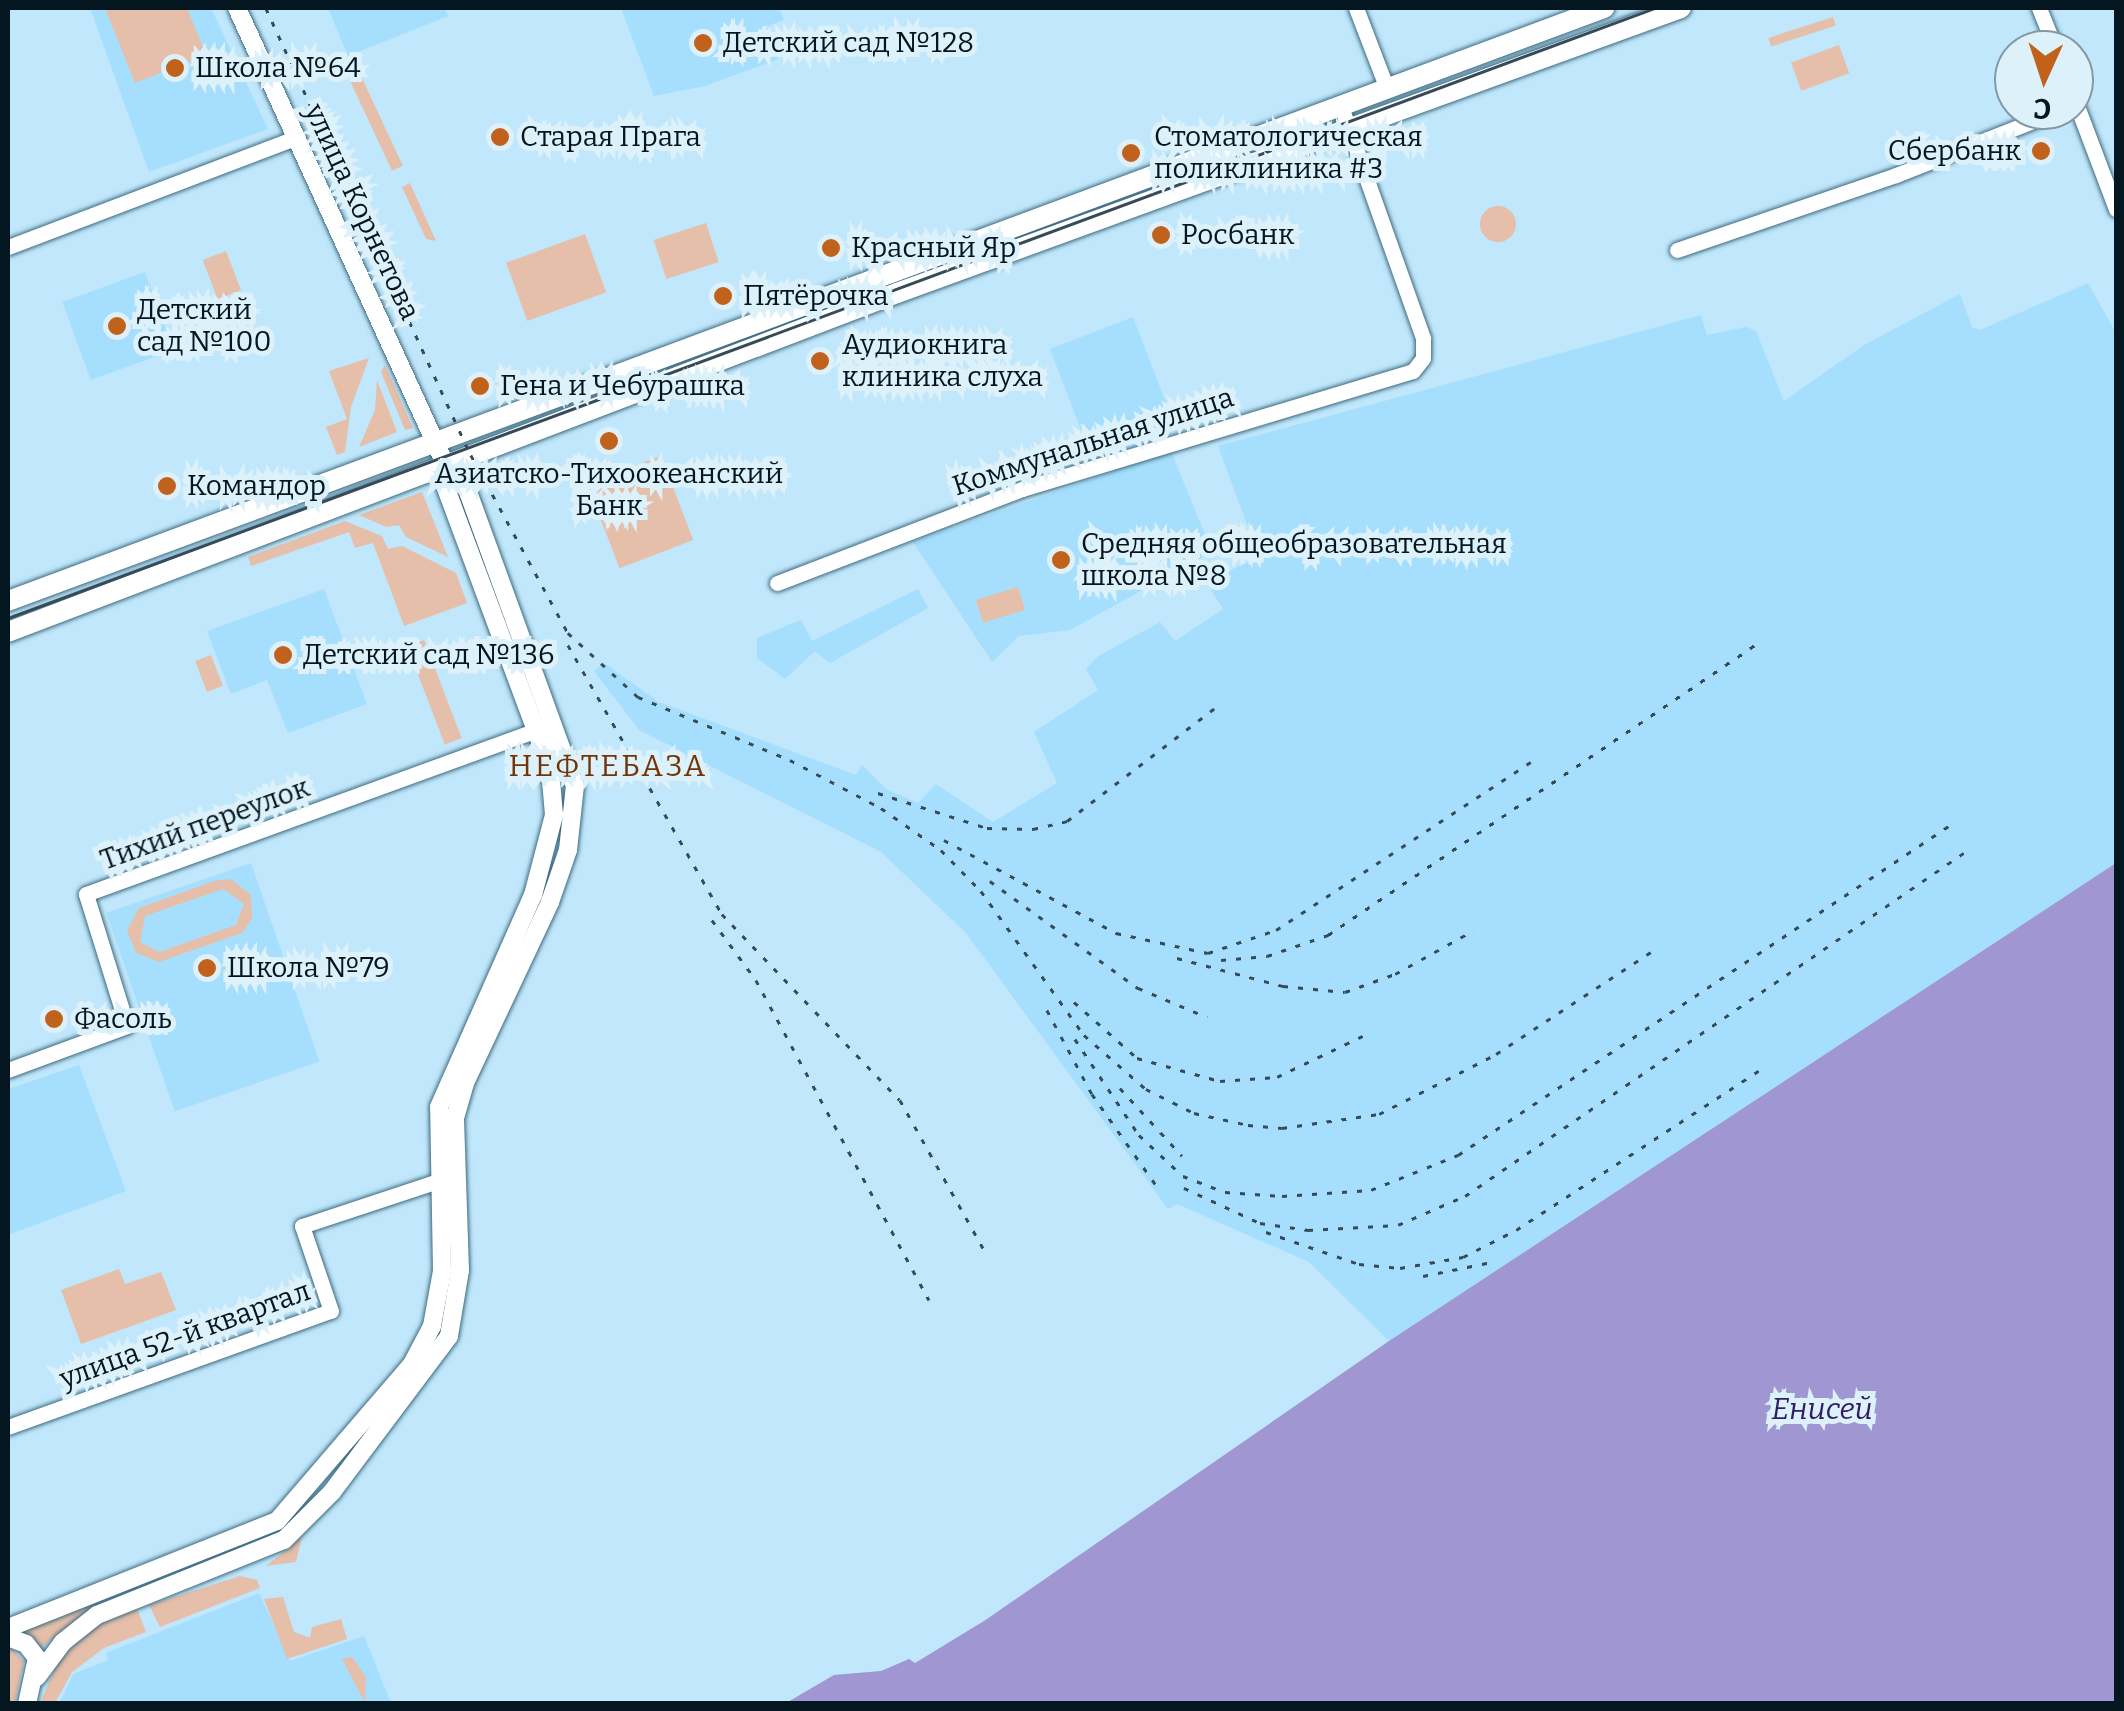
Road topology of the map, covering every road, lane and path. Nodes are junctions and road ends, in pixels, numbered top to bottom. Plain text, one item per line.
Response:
1 (237, 8) edge
2 (1604, 8) edge
3 (1681, 8) edge
4 (1360, 10) edge
5 (1386, 86) junction
6 (1340, 104) junction
7 (1348, 129) junction
8 (2006, 130) edge
9 (2082, 130) edge
10 (298, 137) junction
11 (2116, 209) edge
12 (8, 248) edge
13 (1677, 250) dead end
14 (435, 440) junction
15 (444, 464) junction
16 (777, 583) dead end
17 (8, 601) edge
18 (8, 631) edge
19 (544, 727) junction
20 (8, 1070) edge
21 (442, 1180) junction
22 (451, 1271) junction
23 (8, 1427) edge
24 (300, 1512) junction
25 (8, 1628) edge
26 (8, 1637) edge
27 (36, 1677) junction
28 (27, 1704) edge

1 - 10 main road, улица Корнетова
2 - 5 highway
3 - 7 highway
4 - 5 street
5 - 6 highway
6 - 7 street
6 - 14 highway
7 - 15 highway
7 - 16 street, Коммунальная улица
8 - 13 street
9 - 11 street
10 - 12 street
10 - 14 main road, улица Корнетова
14 - 15 main road, улица Корнетова
14 - 17 highway
15 - 18 highway
15 - 19 main road, улица Корнетова
19 - 20 street, Тихий переулок
19 - 21 main road
19 - 22 main road
21 - 22 main road
21 - 23 street, улица 52-й квартал
22 - 24 main road
24 - 25 main road
24 - 27 main road
26 - 27 main road
27 - 28 main road

